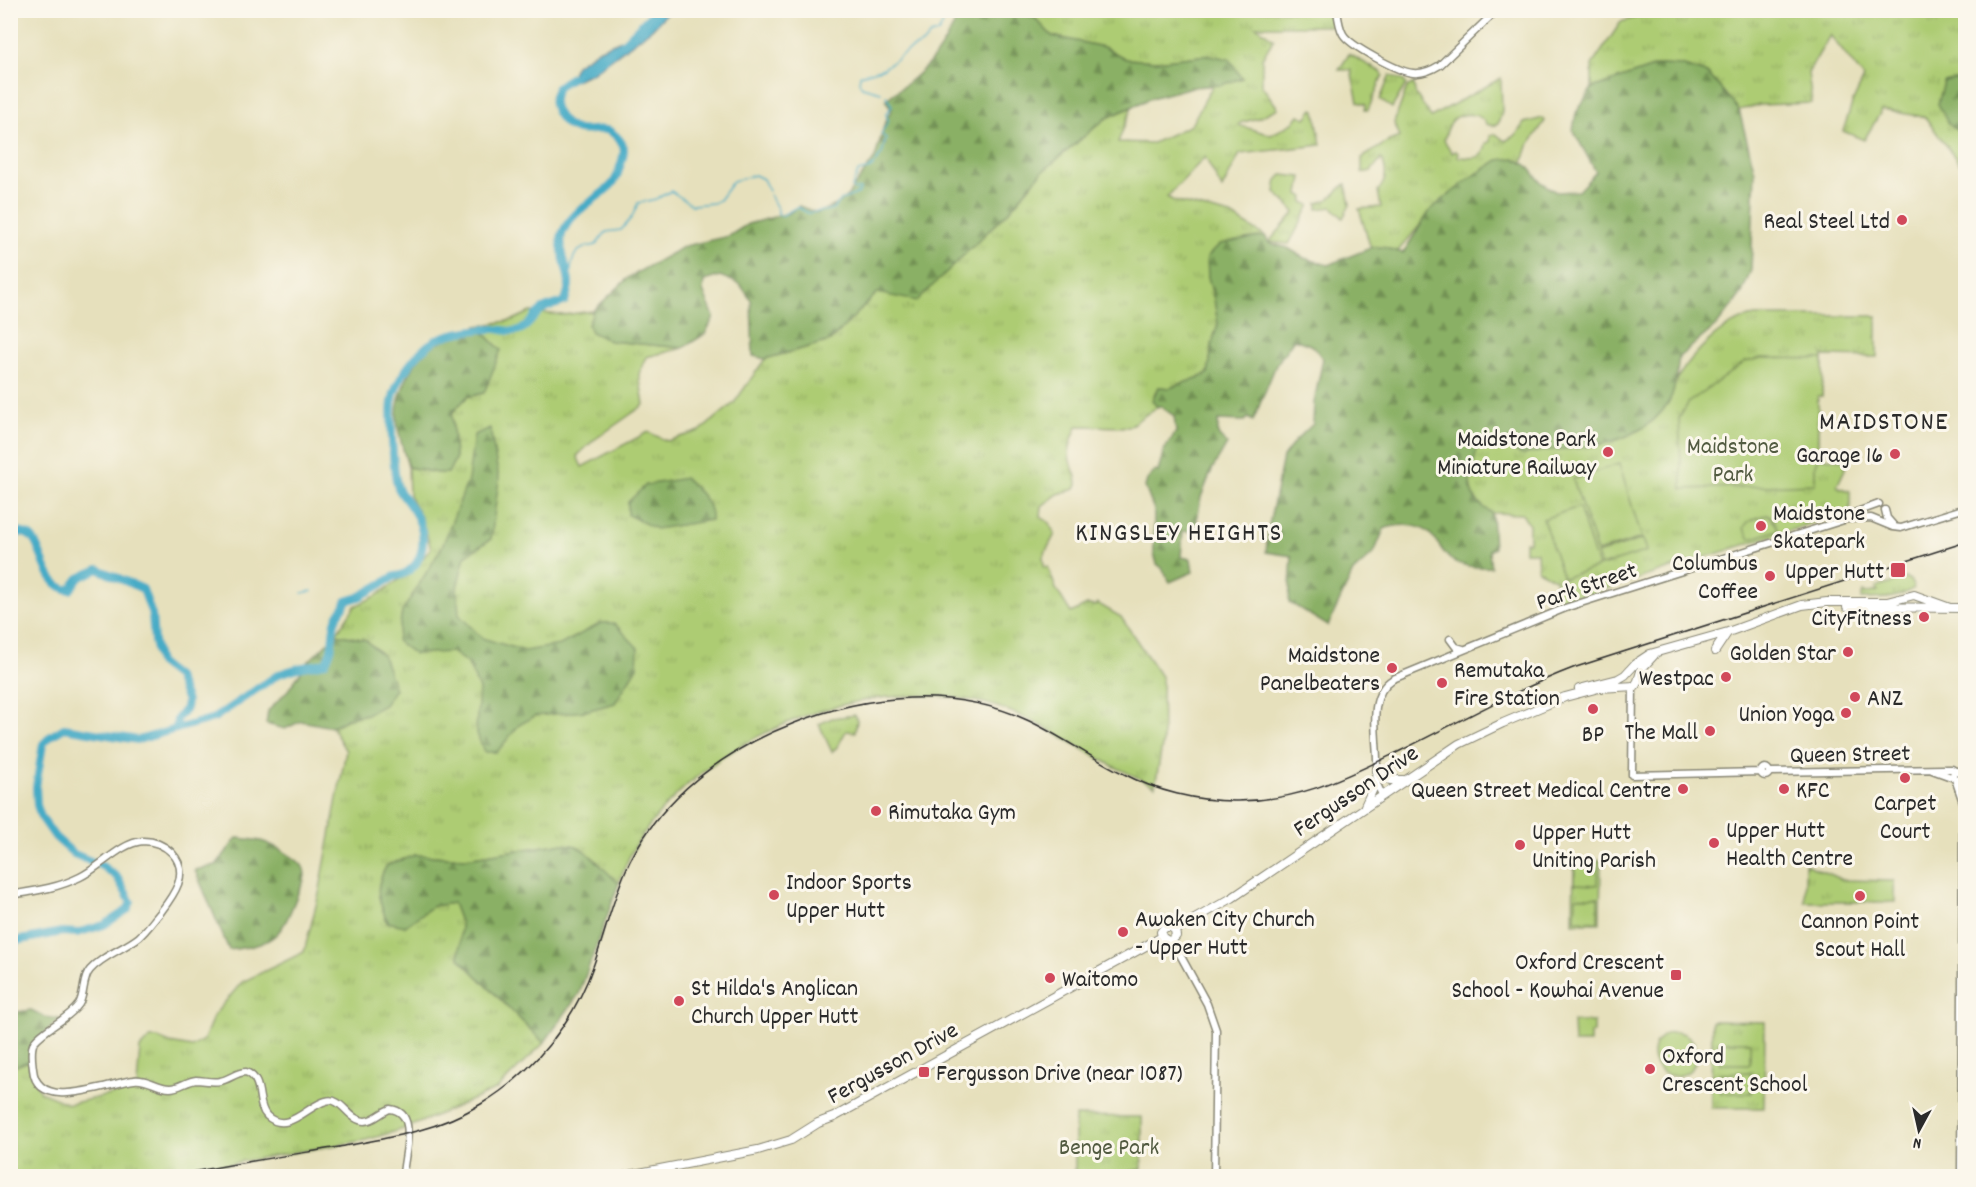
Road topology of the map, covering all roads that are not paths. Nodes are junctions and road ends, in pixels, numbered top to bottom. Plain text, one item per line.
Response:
1 (1337, 10) edge
2 (1497, 10) edge
3 (1958, 10) edge
4 (1965, 18) edge
5 (1879, 504) dead end
6 (1965, 508) edge
7 (1885, 510) dead end
8 (1846, 519) junction
9 (1897, 528) junction
10 (1915, 597) junction
11 (1916, 607) junction
12 (1950, 608) junction
13 (1965, 608) edge
14 (1786, 611) junction
15 (1728, 632) junction
16 (1450, 639) dead end
17 (1465, 650) junction
18 (1714, 651) dead end
19 (1654, 655) junction
20 (1626, 674) junction
21 (1638, 676) junction
22 (1630, 686) junction
23 (1565, 697) junction
24 (1377, 770) junction
25 (1404, 780) junction
26 (1384, 794) junction
27 (1364, 807) junction
28 (10, 895) edge
29 (1175, 930) junction
30 (1162, 937) junction
31 (1172, 940) junction
32 (403, 1176) edge
33 (624, 1176) edge
34 (1214, 1176) edge
35 (1961, 1176) edge

1 - 2 street
3 - 4 street
5 - 8 street
6 - 9 street
7 - 9 street
8 - 9 street, Park Street
8 - 17 street, Park Street
10 - 11 main road
10 - 12 main road, Fergusson Drive
10 - 14 main road, Fergusson Drive
11 - 12 main road, Fergusson Drive
11 - 14 main road, Fergusson Drive
12 - 13 main road, Fergusson Drive
14 - 15 main road, Fergusson Drive
15 - 18 main road
15 - 19 main road, Fergusson Drive
16 - 17 street
17 - 24 street, Park Street
19 - 20 main road, Fergusson Drive
19 - 21 main road
20 - 21 main road
20 - 22 main road
20 - 23 main road, Fergusson Drive
21 - 22 main road
22 - 23 main road, Fergusson Drive
22 - 35 street, Queen Street
23 - 25 main road, Fergusson Drive
24 - 25 main road
24 - 26 street, Park Street
24 - 27 main road
25 - 26 main road, Fergusson Drive
26 - 27 main road, Fergusson Drive
27 - 29 main road, Fergusson Drive
28 - 32 street
29 - 30 main road
29 - 31 main road
30 - 31 main road
30 - 33 main road, Fergusson Drive
31 - 34 street

